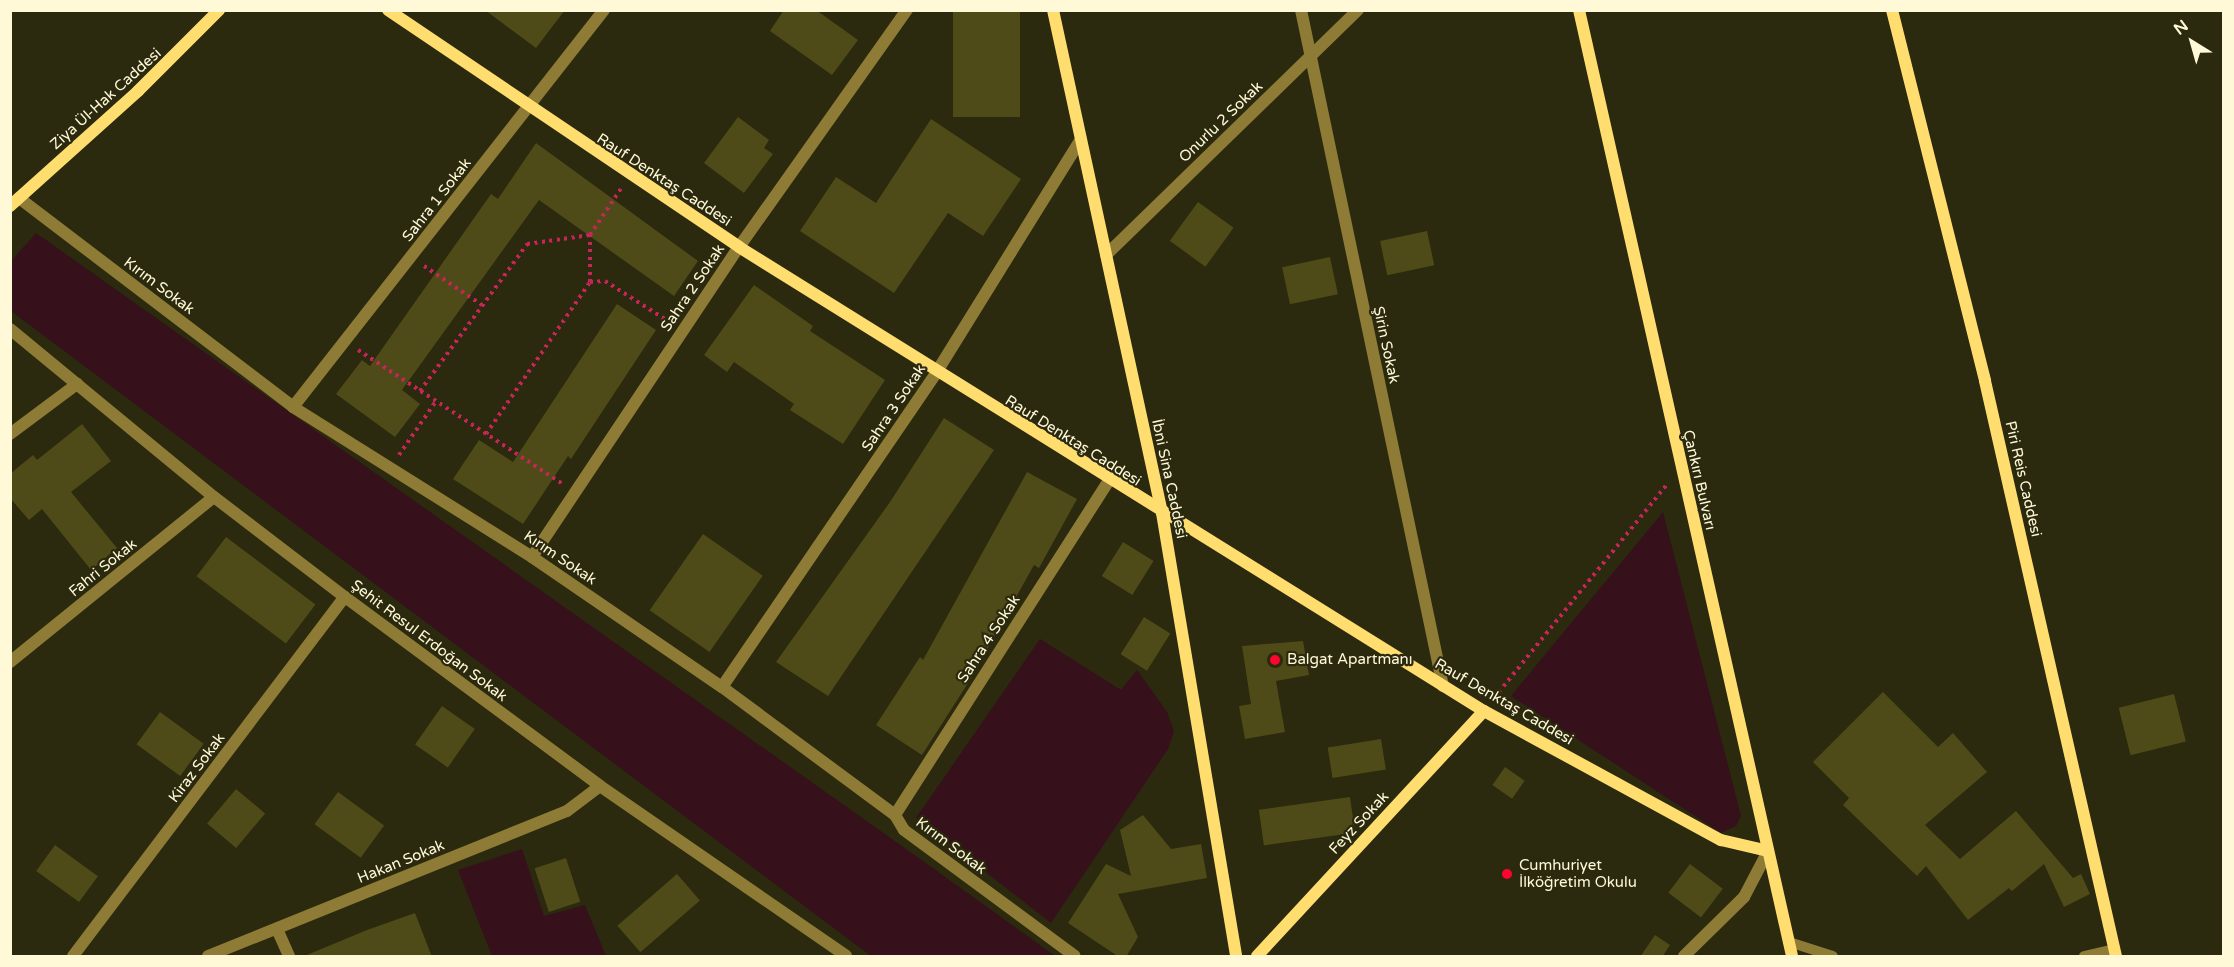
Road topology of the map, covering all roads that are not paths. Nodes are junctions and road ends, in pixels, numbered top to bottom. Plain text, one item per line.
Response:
1 (219, 10) edge
2 (388, 10) edge
3 (604, 10) edge
4 (907, 10) edge
5 (1053, 10) edge
6 (1301, 10) edge
7 (1358, 10) edge
8 (1579, 10) edge
9 (1892, 10) edge
10 (1310, 57) junction
11 (527, 108) junction
12 (1081, 139) junction
13 (15, 202) edge
14 (739, 247) junction
15 (1106, 255) junction
16 (10, 329) edge
17 (936, 373) junction
18 (77, 384) junction
19 (293, 407) junction
20 (10, 434) edge
21 (1108, 480) junction
22 (214, 497) junction
23 (1162, 513) junction
24 (532, 556) junction
25 (345, 597) junction
26 (10, 662) edge
27 (1443, 686) junction
28 (722, 687) junction
29 (1484, 711) junction
30 (600, 786) junction
31 (895, 815) junction
32 (1768, 851) junction
33 (277, 929) junction
34 (1789, 942) junction
35 (2116, 953) edge
36 (73, 957) edge
37 (208, 957) edge
38 (289, 957) edge
39 (846, 957) edge
40 (1075, 957) edge
41 (1236, 957) edge
42 (1257, 957) edge
43 (1684, 957) edge
44 (1792, 957) edge
45 (1833, 957) edge
46 (2084, 957) edge

1 - 13 street, Ziya Ül-Hak Caddesi
2 - 11 street, Rauf Denktaş Caddesi
3 - 11 street, Sahra 1 Sokak
4 - 14 street, Sahra 2 Sokak
5 - 12 street, İbni Sina Caddesi
6 - 10 street, Şirin Sokak
7 - 10 street, Onurlu 2 Sokak
8 - 32 street, Çankırı Bulvarı
9 - 35 street, Piri Reis Caddesi
10 - 15 street, Onurlu 2 Sokak
10 - 27 street, Şirin Sokak
11 - 14 street, Rauf Denktaş Caddesi
11 - 19 street, Sahra 1 Sokak
12 - 15 street, İbni Sina Caddesi
12 - 17 street, Sahra 3 Sokak
13 - 19 street, Kırım Sokak
14 - 17 street, Rauf Denktaş Caddesi
14 - 24 street, Sahra 2 Sokak
15 - 23 street, İbni Sina Caddesi
16 - 18 street, Şehit Resul Erdoğan Sokak
17 - 21 street, Rauf Denktaş Caddesi
17 - 28 street, Sahra 3 Sokak
18 - 20 street
18 - 22 street, Şehit Resul Erdoğan Sokak
19 - 24 street, Kırım Sokak
21 - 23 street, Rauf Denktaş Caddesi
21 - 31 street, Sahra 4 Sokak
22 - 25 street, Şehit Resul Erdoğan Sokak
22 - 26 street, Fahri Sokak
23 - 27 street, Rauf Denktaş Caddesi
23 - 41 street, İbni Sina Caddesi
24 - 28 street, Kırım Sokak
25 - 30 street, Şehit Resul Erdoğan Sokak
25 - 36 street, Kiraz Sokak
27 - 29 street, Rauf Denktaş Caddesi
28 - 31 street, Kırım Sokak
29 - 32 street, Rauf Denktaş Caddesi
29 - 42 street, Feyz Sokak
30 - 33 street, Hakan Sokak
30 - 39 street, Şehit Resul Erdoğan Sokak
31 - 40 street, Kırım Sokak
32 - 34 street, Çankırı Bulvarı
32 - 43 street
33 - 37 street, Hakan Sokak
33 - 38 street
34 - 44 street, Çankırı Bulvarı
34 - 45 lane
35 - 46 lane

